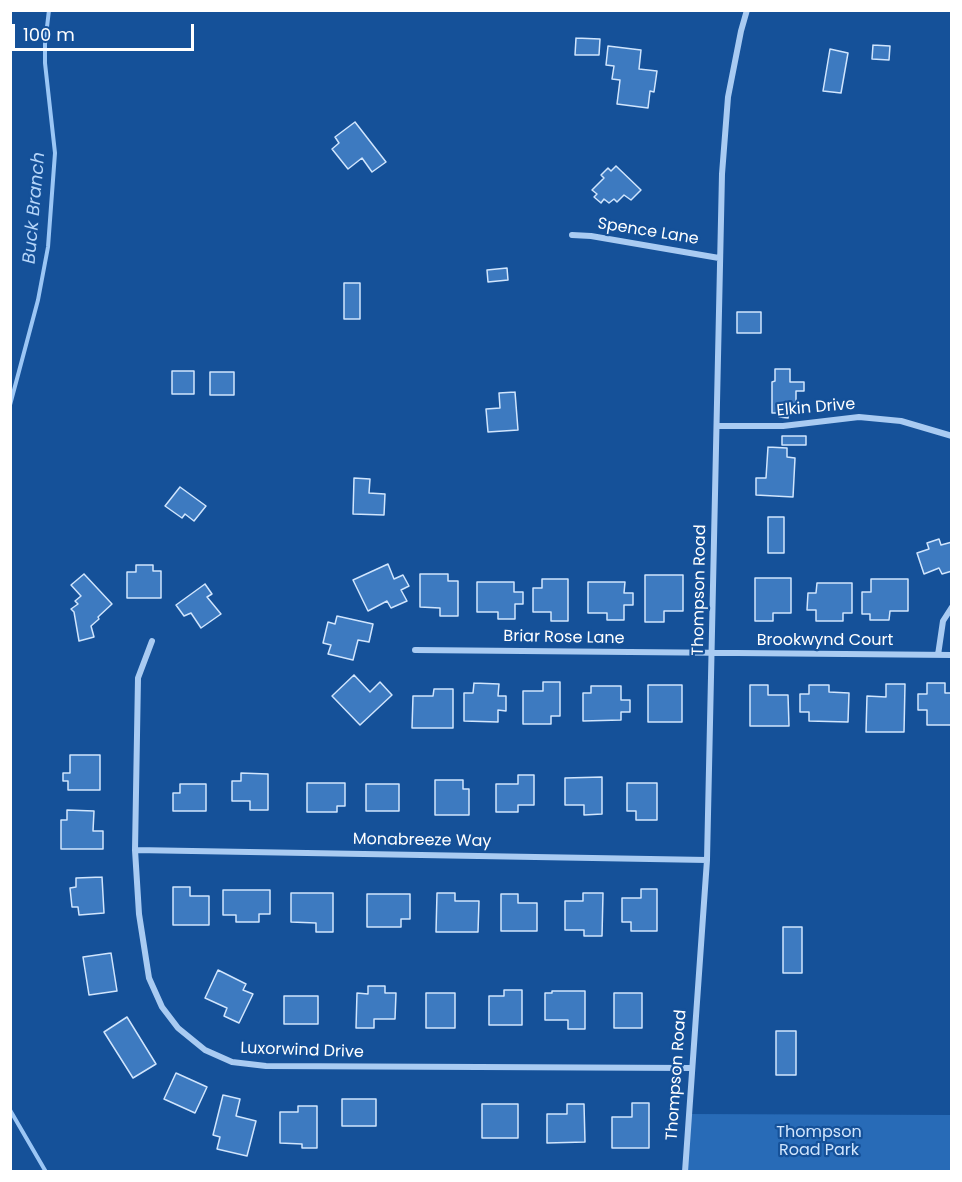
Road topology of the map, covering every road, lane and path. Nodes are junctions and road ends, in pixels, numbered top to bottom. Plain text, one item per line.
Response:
1 (747, 10) edge
2 (572, 235) dead end
3 (719, 258) junction
4 (717, 426) junction
5 (951, 436) edge
6 (951, 607) edge
7 (152, 641) dead end
8 (415, 650) dead end
9 (712, 654) junction
10 (938, 655) junction
11 (951, 655) edge
12 (135, 850) junction
13 (707, 860) junction
14 (691, 1068) junction
15 (685, 1172) edge

1 - 3 street, Thompson Road
2 - 3 street, Spence Lane
3 - 4 street, Thompson Road
4 - 5 street, Elkin Drive
4 - 9 street, Thompson Road
6 - 10 street
7 - 12 street, Luxorwind Drive
8 - 9 street, Briar Rose Lane
9 - 10 street, Brookwynd Court
9 - 13 street, Thompson Road
10 - 11 street, Brookwynd Court
12 - 13 street, Monabreeze Way
12 - 14 street, Luxorwind Drive
13 - 14 street, Thompson Road
14 - 15 street, Thompson Road

